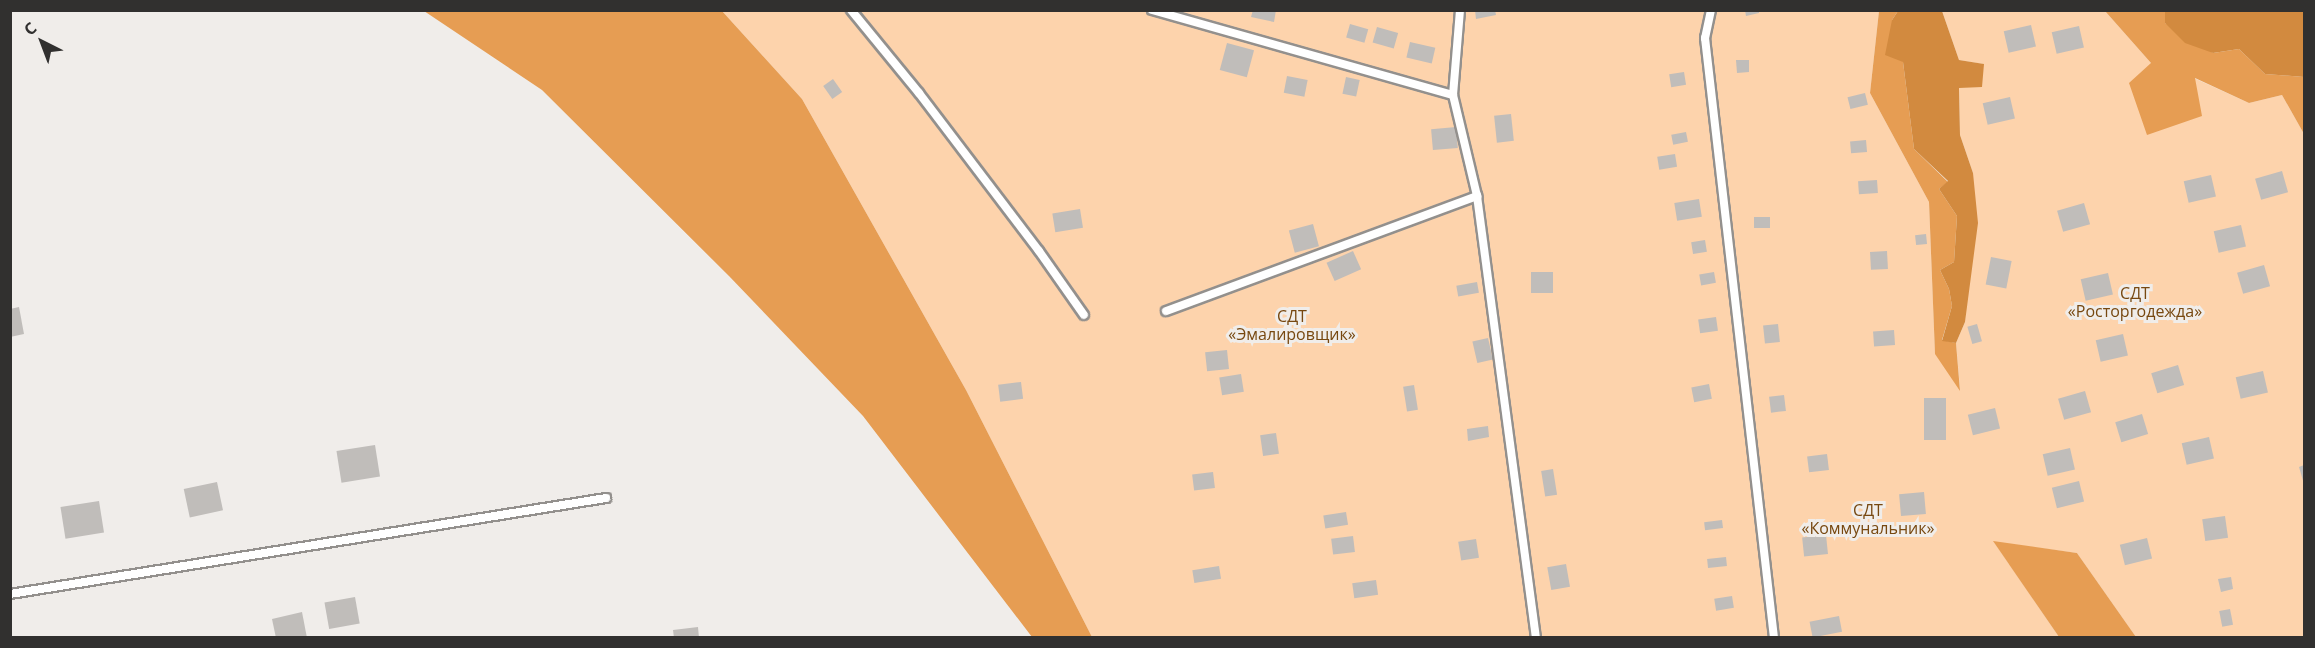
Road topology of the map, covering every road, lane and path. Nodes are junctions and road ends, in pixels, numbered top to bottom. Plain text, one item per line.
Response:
1 (851, 10) edge
2 (1152, 10) edge
3 (1460, 10) edge
4 (1711, 10) edge
5 (1453, 94) junction
6 (1477, 196) junction
7 (1166, 311) dead end
8 (1084, 315) dead end
9 (606, 498) dead end
10 (10, 594) edge
11 (1536, 638) edge
12 (1774, 638) edge

1 - 8 lane
2 - 5 lane
3 - 5 lane
4 - 12 lane
5 - 6 lane
6 - 7 lane
6 - 11 lane
9 - 10 lane

